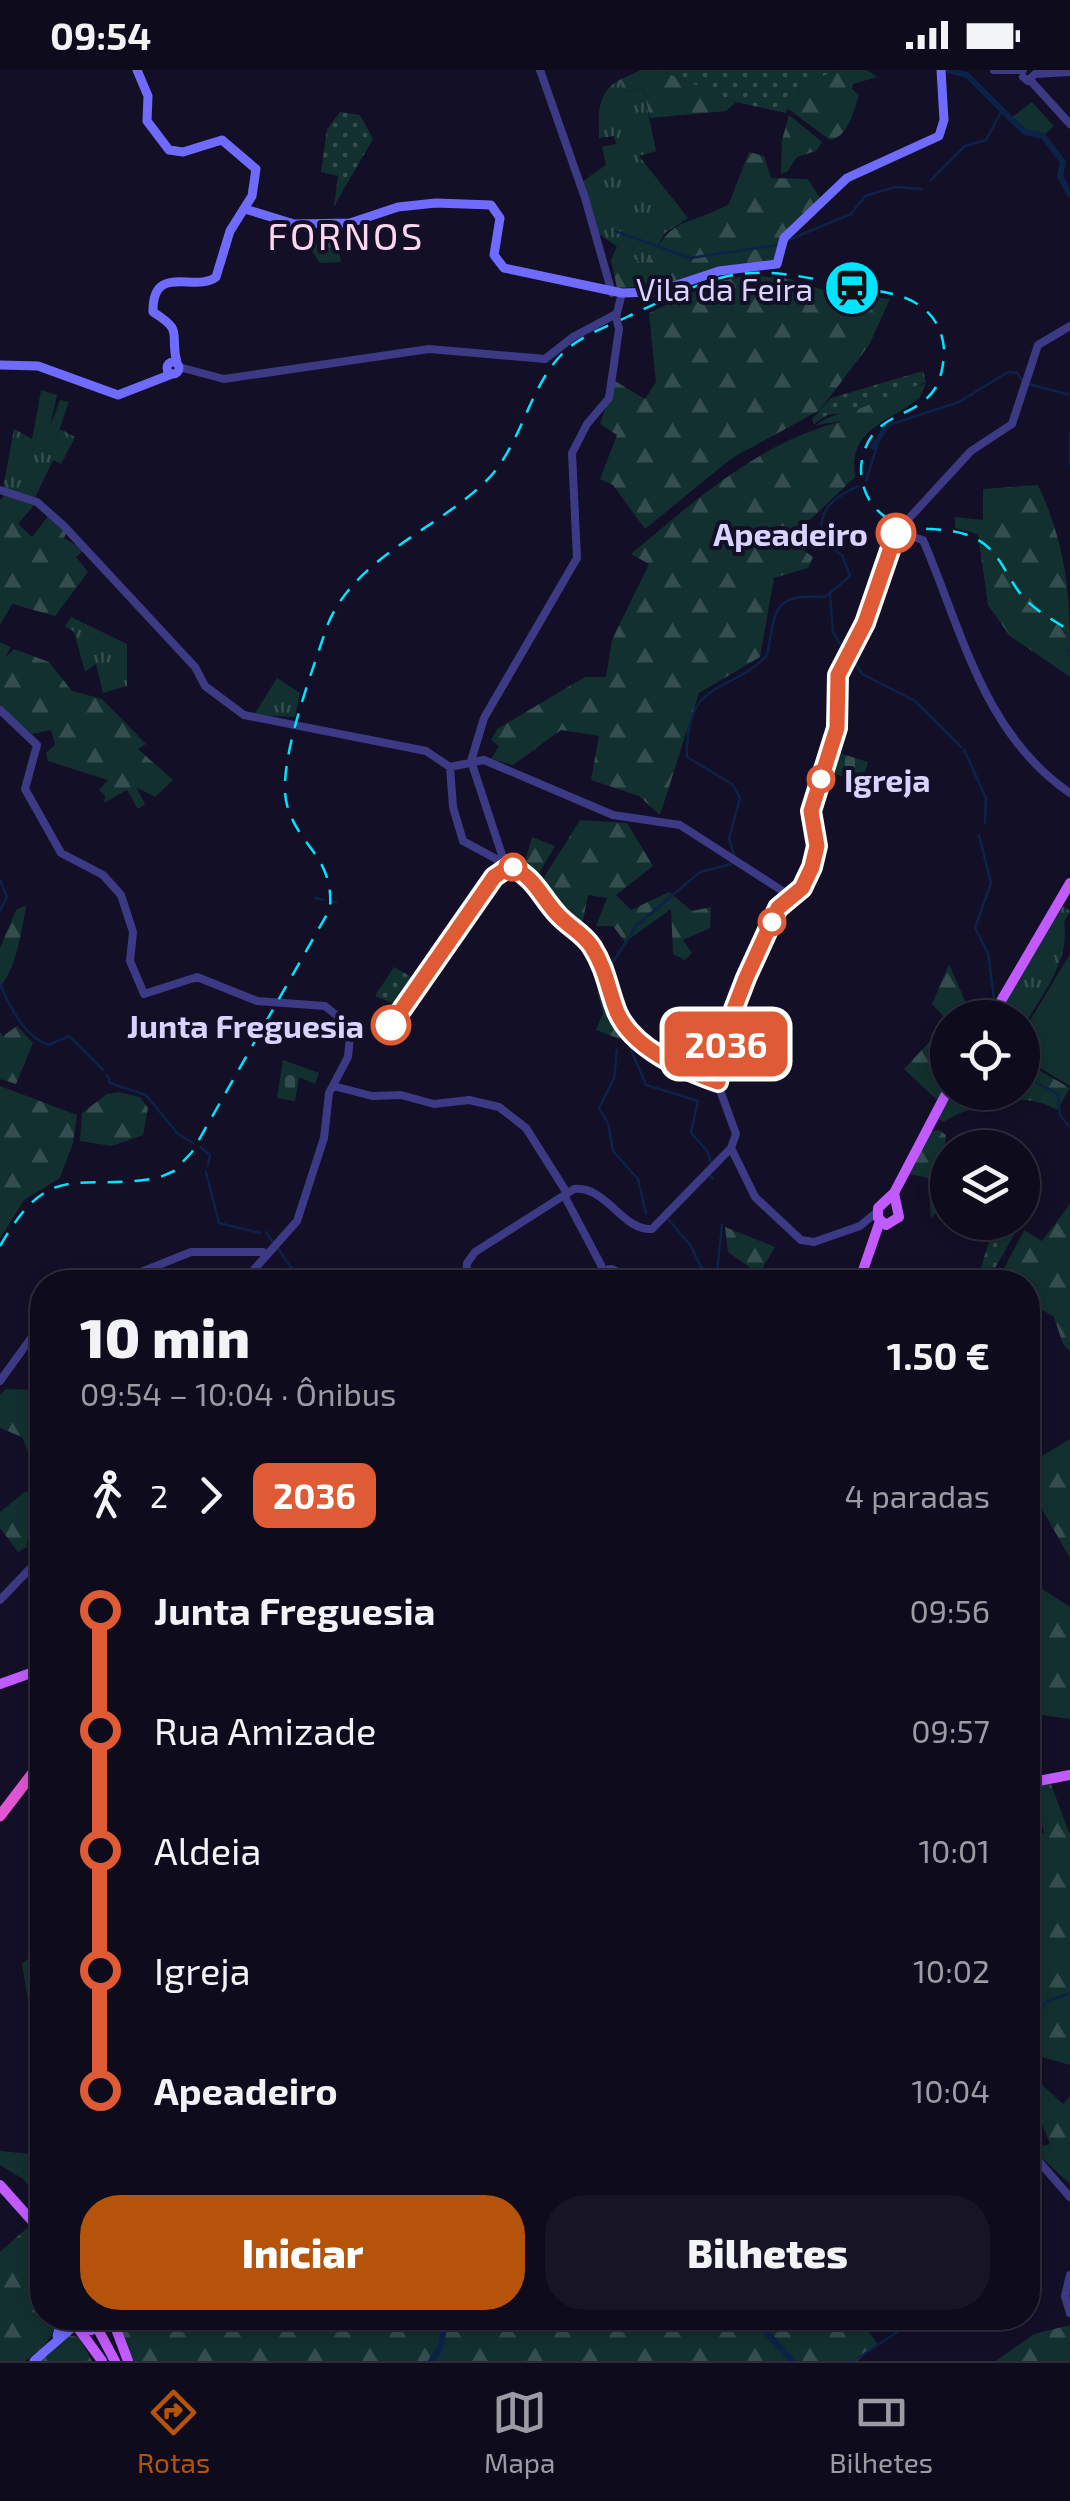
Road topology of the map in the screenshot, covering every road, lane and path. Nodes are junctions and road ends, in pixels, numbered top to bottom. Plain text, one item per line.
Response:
1 (137, 70) edge
2 (540, 70) edge
3 (941, 70) edge
4 (994, 70) edge
5 (1070, 72) edge
6 (1026, 73) edge
7 (1070, 124) edge
8 (250, 208) junction
9 (617, 293) junction
10 (616, 316) junction
11 (1070, 326) edge
12 (0, 365) edge
13 (176, 367) junction
14 (0, 490) edge
15 (897, 532) junction
16 (0, 710) edge
17 (471, 761) junction
18 (450, 767) junction
19 (1070, 794) edge
20 (505, 861) junction
21 (1070, 883) edge
22 (787, 896) junction
23 (1001, 1000) edge
24 (718, 1082) junction
25 (333, 1086) junction
26 (937, 1110) edge
27 (731, 1148) junction
28 (566, 1194) junction
29 (883, 1212) junction
30 (266, 1249) junction
31 (602, 1268) joint
32 (145, 1270) edge
33 (251, 1270) edge
34 (467, 1270) edge
35 (614, 1270) edge
36 (864, 1270) edge
37 (30, 1340) edge
38 (0, 1380) edge
39 (30, 1569) edge
40 (0, 1600) edge
41 (30, 1673) edge
42 (0, 1684) edge
43 (1070, 1774) edge
44 (30, 1779) edge
45 (1040, 1780) edge
46 (0, 1819) edge
47 (1040, 2163) edge
48 (0, 2183) edge
49 (1070, 2198) edge
50 (30, 2215) edge
51 (1070, 2274) edge
52 (1070, 2313) edge
53 (63, 2330) edge
54 (77, 2330) edge
55 (104, 2330) edge
56 (107, 2330) edge
57 (34, 2361) edge
58 (102, 2361) edge
59 (116, 2361) edge
60 (128, 2361) edge

1 - 8 main road
2 - 9 street
3 - 9 main road
4 - 6 street
5 - 6 street
6 - 7 street
8 - 9 main road
8 - 13 main road
9 - 10 street
10 - 13 street
10 - 17 street, bridge
11 - 15 street
12 - 13 main road
14 - 18 street
15 - 19 street
15 - 22 street
16 - 25 street
17 - 18 street
17 - 20 street
17 - 22 street
18 - 20 street
20 - 24 street
21 - 23 main road
22 - 24 street
24 - 27 street
25 - 28 street
25 - 30 street
26 - 29 main road
27 - 28 street
27 - 29 street
28 - 31 street
28 - 34 street
29 - 36 main road
30 - 32 street
30 - 33 street
31 - 35 street
37 - 38 street
39 - 40 street
41 - 42 main road
43 - 45 main road
44 - 46 highway
47 - 49 street
48 - 50 main road
51 - 52 street
53 - 57 main road
54 - 58 main road
55 - 59 main road
56 - 60 main road

